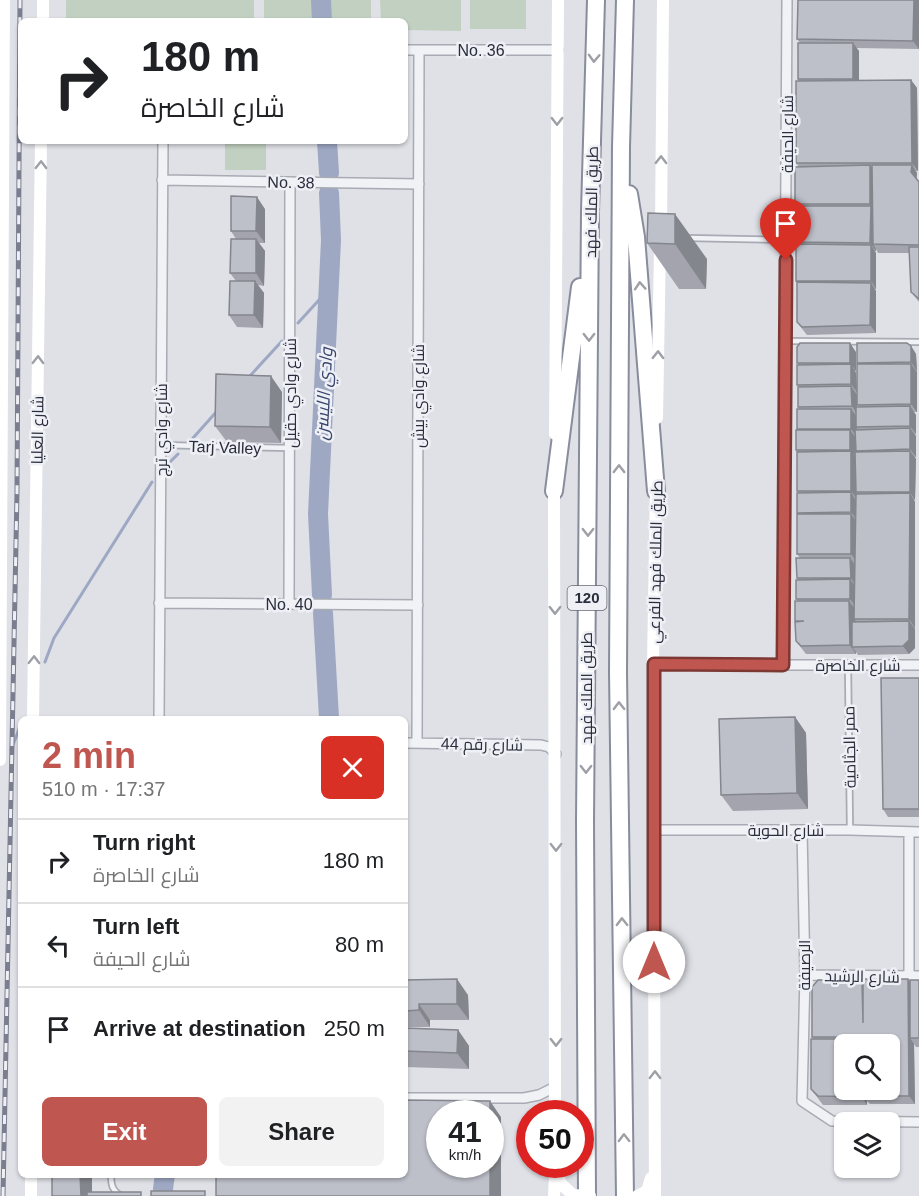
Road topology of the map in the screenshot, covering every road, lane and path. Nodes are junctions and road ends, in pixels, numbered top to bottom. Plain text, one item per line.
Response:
1 (4, 0) edge
2 (43, 0) edge
3 (558, 0) edge
4 (596, 0) edge
5 (625, 0) edge
6 (663, 0) edge
7 (787, 0) edge
8 (43, 18) edge
9 (408, 50) edge
10 (419, 50) junction
11 (558, 50) junction
12 (42, 144) edge
13 (163, 144) edge
14 (621, 147) junction
15 (162, 180) junction
16 (290, 182) junction
17 (419, 184) junction
18 (590, 212) junction
19 (683, 238) dead end
20 (787, 240) junction
21 (1, 247) edge
22 (786, 340) junction
23 (919, 342) edge
24 (160, 445) junction
25 (290, 448) junction
26 (554, 491) junction
27 (656, 491) junction
28 (0, 501) edge
29 (159, 603) junction
30 (290, 604) junction
31 (418, 605) junction
32 (654, 664) junction
33 (783, 665) junction
34 (848, 665) junction
35 (919, 665) edge
36 (33, 716) edge
37 (159, 716) edge
38 (408, 743) edge
39 (417, 743) junction
40 (556, 754) junction
41 (0, 760) edge
42 (654, 830) junction
43 (802, 830) junction
44 (850, 830) junction
45 (914, 832) edge
46 (805, 975) junction
47 (914, 976) edge
48 (555, 1087) junction
49 (408, 1098) edge
50 (555, 1100) edge
51 (919, 1122) edge
52 (655, 1165) junction
53 (32, 1178) edge
54 (111, 1178) edge
55 (555, 1178) edge
56 (559, 1178) edge
57 (31, 1196) edge
58 (122, 1196) edge
59 (554, 1196) edge
60 (583, 1196) edge
61 (625, 1196) edge
62 (637, 1196) edge
63 (655, 1196) edge

1 - 21 main road
2 - 8 main road
3 - 11 main road
4 -> 18 highway, طريق الملك فهد / 120
5 - 14 highway, طريق الملك فهد / 120
27 -> 6 main road, طريق الملك فهد الفرعي
7 - 20 street, شارع الحيفة
9 - 10 street, No. 36
10 - 11 street, No. 36
10 - 17 street, شارع وادي بيش
11 -> 26 main road
36 -> 12 main road, شارع العليا
13 - 15 street, شارع وادي ترج
27 -> 14 highway
61 -> 14 highway, طريق الملك فهد / 120
15 - 16 street, No. 38
15 - 24 street, شارع وادي ترج
16 - 17 street, No. 38
16 - 25 street, شارع وادي حقيل
17 - 31 street, شارع وادي بيش
18 - 26 highway
18 -> 60 highway, طريق الملك فهد / 120
19 - 20 lane
20 - 22 street, شارع الحيفة
21 - 28 main road
22 - 23 lane
22 - 33 street, شارع الحيفة
24 - 25 lane, Tarj Valley
24 - 29 street, شارع وادي ترج
25 - 30 street, شارع وادي حقيل
26 -> 40 main road
27 - 32 main road, طريق الملك فهد الفرعي
28 - 41 main road
29 - 30 street, No. 40
29 - 37 street, شارع وادي ترج
30 - 31 street, No. 40
31 - 39 street, شارع وادي بيش
32 - 33 street, شارع الخاصرة
32 - 42 main road, طريق الملك فهد الفرعي
33 - 34 street, شارع الخاصرة
34 - 35 street, شارع الخاصرة
34 - 44 lane, ممر الجثامية
38 - 39 street, شارع رقم 44
39 - 40 street, شارع رقم 44
40 -> 48 main road
42 - 43 street, شارع الحوية
52 -> 42 main road, طريق الملك فهد الفرعي
43 - 44 street, شارع الحوية
43 - 46 street, الرصيفة
44 - 45 street, شارع الحوية
45 - 47 street
46 - 47 street, شارع الرشيد
46 - 51 street, الرصيفة
48 - 49 street
48 - 50 main road
52 - 62 main road
52 - 63 main road, طريق الملك فهد الفرعي
53 - 57 main road
54 - 58 lane
55 - 59 main road
56 - 60 main road

